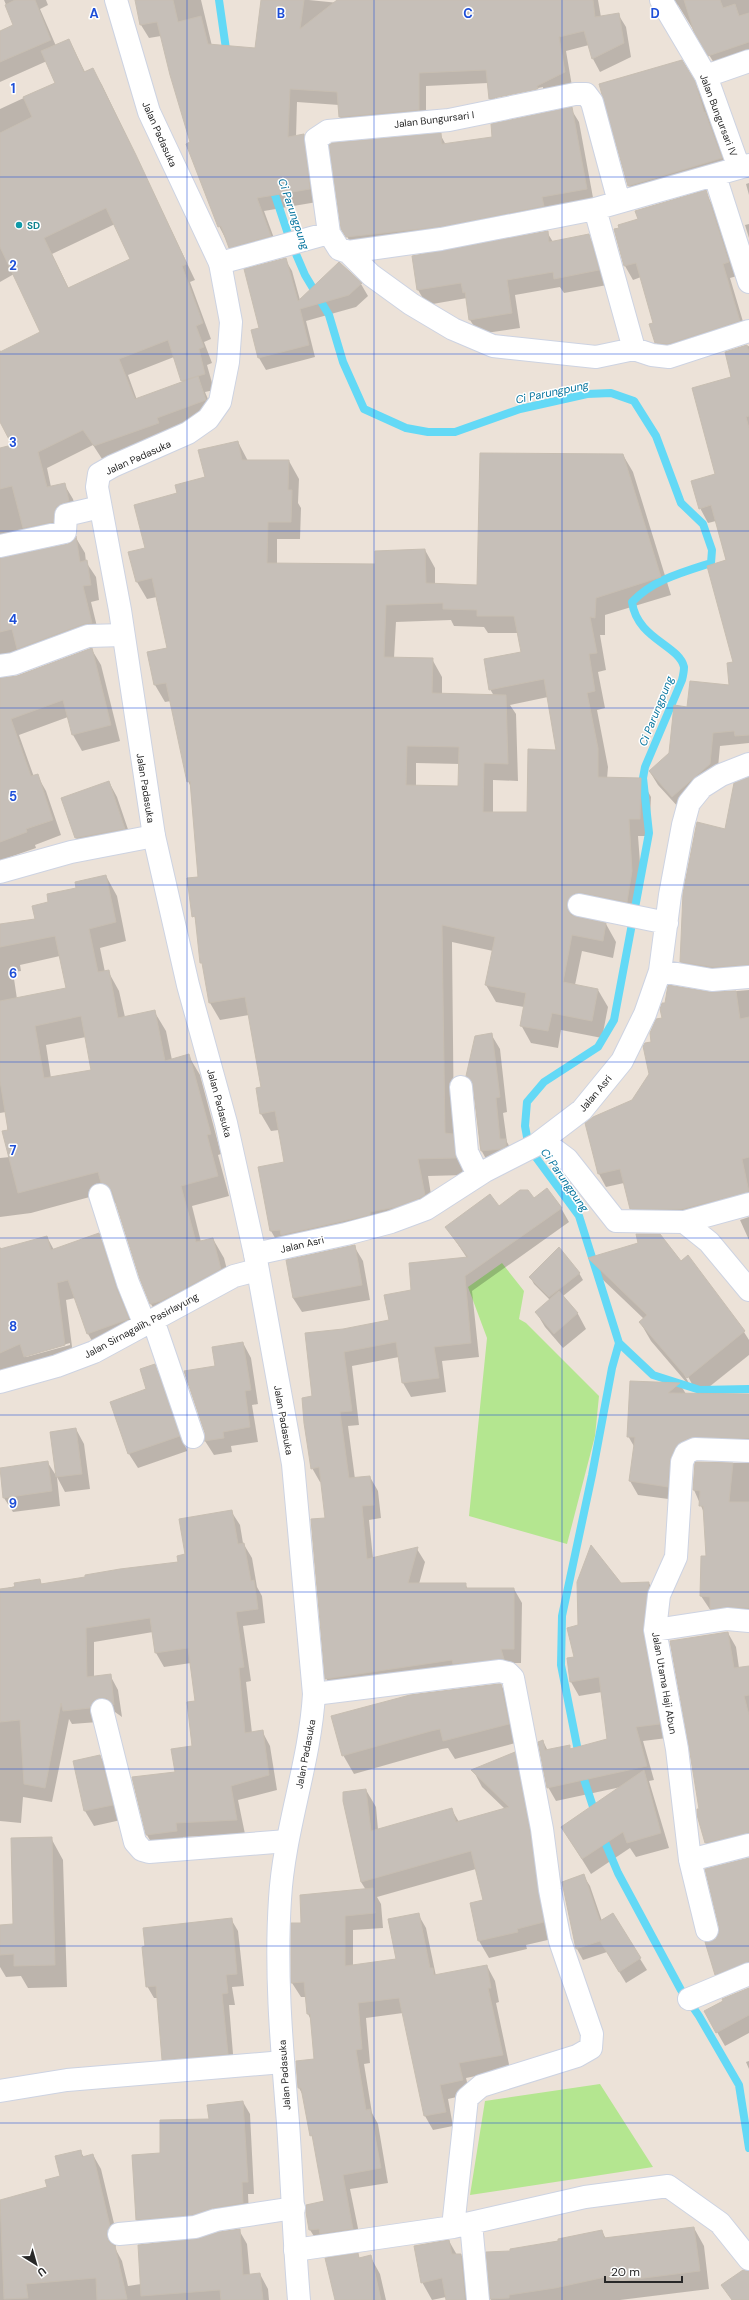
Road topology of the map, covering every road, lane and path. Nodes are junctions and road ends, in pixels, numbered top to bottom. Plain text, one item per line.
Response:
1 (116, 0) edge
2 (661, 0) edge
3 (749, 61) edge
4 (706, 76) junction
5 (744, 166) edge
6 (715, 176) junction
7 (619, 202) junction
8 (595, 209) junction
9 (329, 233) junction
10 (348, 252) junction
11 (220, 263) junction
12 (749, 282) edge
13 (749, 331) edge
14 (634, 349) junction
15 (100, 507) junction
16 (0, 546) edge
17 (123, 634) junction
18 (0, 666) edge
19 (749, 764) edge
20 (154, 836) junction
21 (0, 872) edge
22 (579, 905) dead end
23 (667, 923) junction
24 (660, 971) junction
25 (749, 977) edge
26 (461, 1087) dead end
27 (539, 1143) junction
28 (478, 1175) junction
29 (100, 1195) dead end
30 (749, 1204) edge
31 (684, 1222) junction
32 (256, 1262) junction
33 (749, 1290) edge
34 (149, 1322) junction
35 (0, 1382) edge
36 (193, 1438) dead end
37 (749, 1451) edge
38 (749, 1621) edge
39 (655, 1630) junction
40 (314, 1694) junction
41 (102, 1710) dead end
42 (287, 1841) junction
43 (749, 1845) edge
44 (690, 1860) junction
45 (707, 1930) dead end
46 (749, 1974) edge
47 (689, 1999) dead end
48 (283, 2062) junction
49 (0, 2091) edge
50 (294, 2208) junction
51 (462, 2225) junction
52 (119, 2234) dead end
53 (295, 2250) junction
54 (749, 2259) edge
55 (299, 2300) edge
56 (478, 2300) edge

1 - 11 street, Jalan Padasuka
2 - 4 street, Jalan Bungursari IV
3 - 4 street
4 - 5 street, Jalan Bungursari IV
5 - 6 street
6 - 7 street
6 - 12 street
7 - 8 street
7 - 9 street, Jalan Bungursari I
8 - 10 street
8 - 14 street
9 - 10 street, Jalan Bungursari I
9 - 11 street
10 - 14 street, Jalan Bungursari I
11 - 15 street, Jalan Padasuka
13 - 14 street
15 - 16 street
15 - 17 street, Jalan Padasuka
17 - 18 street
17 - 20 street, Jalan Padasuka
19 - 23 street, Jalan Asri
20 - 21 street
20 - 32 street, Jalan Padasuka
22 - 23 street
23 - 24 street, Jalan Asri
24 - 25 street
24 - 27 street, Jalan Asri
26 - 28 street
27 - 28 street, Jalan Asri
27 - 31 street
28 - 32 street, Jalan Asri
29 - 34 street
30 - 31 street
31 - 33 street
32 - 34 street, Jalan Sirnagalih, Pasirlayung
32 - 40 street, Jalan Padasuka
34 - 35 street, Jalan Sirnagalih, Pasirlayung
34 - 36 street
37 - 39 street, Jalan Utama Haji Abun
38 - 39 street
39 - 44 street, Jalan Utama Haji Abun
40 - 42 street, Jalan Padasuka
40 - 51 street
41 - 42 street
42 - 48 street, Jalan Padasuka
43 - 44 street
44 - 45 street, Jalan Utama Haji Abun
46 - 47 street
48 - 49 street
48 - 50 street, Jalan Padasuka
50 - 52 street
50 - 53 street, Jalan Padasuka
51 - 53 street
51 - 54 street
51 - 56 street
53 - 55 street, Jalan Padasuka

